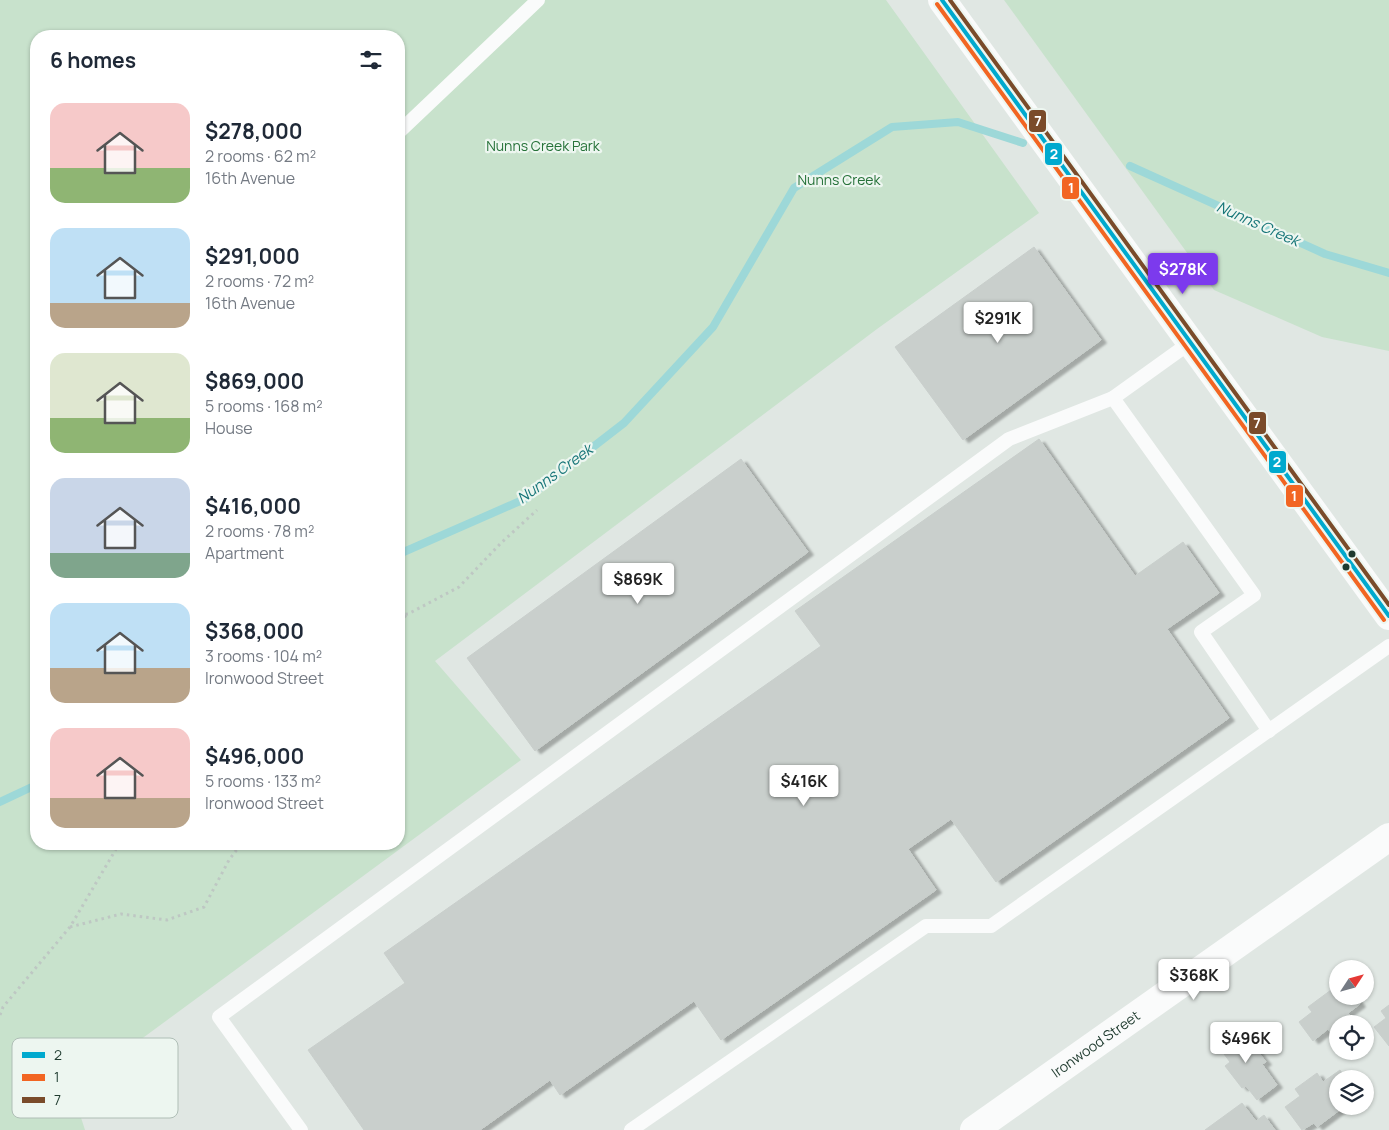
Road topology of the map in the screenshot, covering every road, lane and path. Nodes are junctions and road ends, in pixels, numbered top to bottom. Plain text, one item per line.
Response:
1 (538, 0) edge
2 (942, 0) edge
3 (405, 126) edge
4 (1191, 342) junction
5 (1113, 398) junction
6 (537, 510) dead end
7 (405, 614) edge
8 (408, 614) junction
9 (405, 616) edge
10 (1389, 616) edge
11 (1389, 646) edge
12 (1269, 731) junction
13 (1389, 837) edge
14 (115, 850) edge
15 (237, 850) edge
16 (70, 927) junction
17 (0, 1015) edge
18 (1005, 1121) edge
19 (301, 1130) edge
20 (631, 1130) edge
21 (974, 1130) edge

1 - 3 lane
2 - 4 street
4 - 5 lane
4 - 10 street
5 - 12 lane
5 - 19 lane
6 - 8 path
7 - 8 path
8 - 9 path
11 - 12 lane
12 - 20 lane
13 - 18 street, Ironwood Street
14 - 16 path
15 - 16 path
16 - 17 path
18 - 21 street, Ironwood Street

